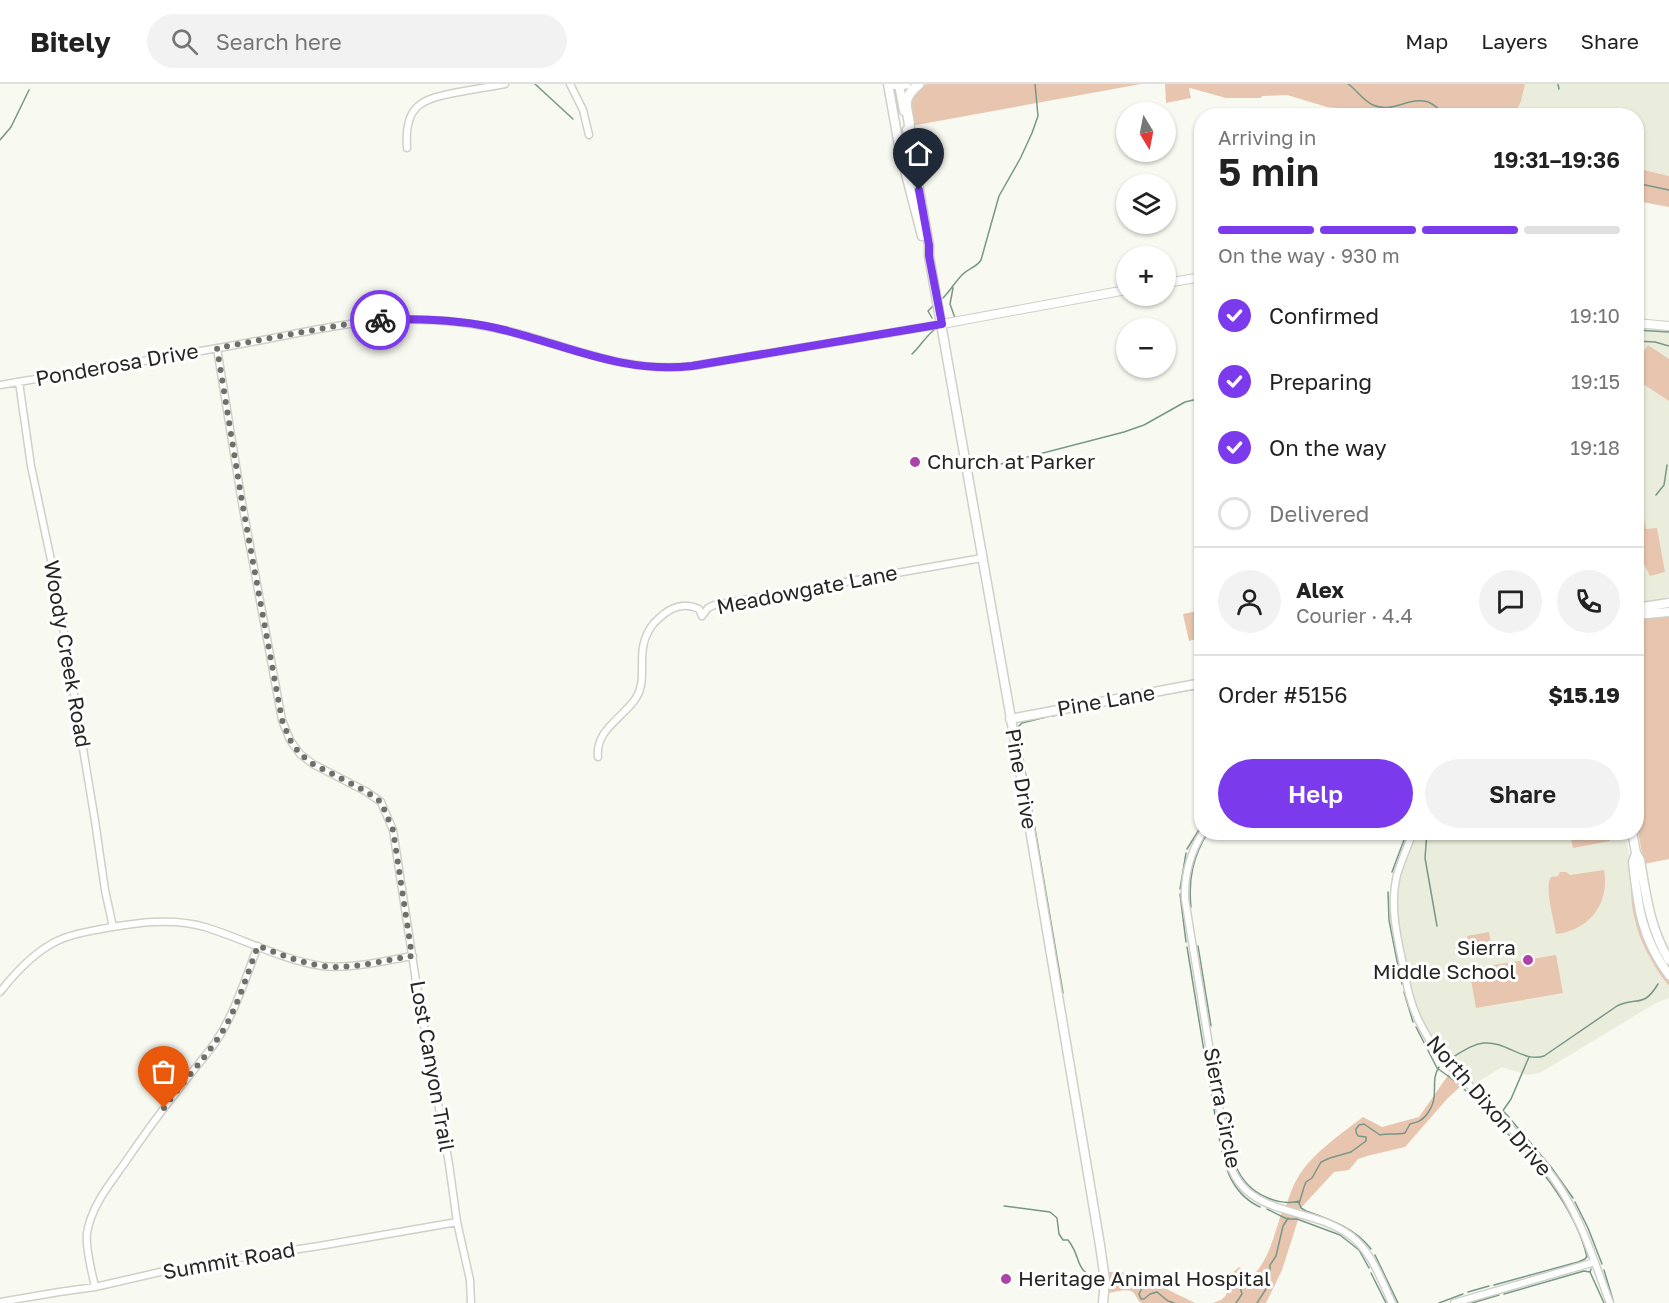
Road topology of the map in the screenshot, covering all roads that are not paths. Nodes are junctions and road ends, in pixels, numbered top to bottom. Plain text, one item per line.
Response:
1 (505, 84) edge
2 (570, 84) edge
3 (897, 84) edge
4 (919, 84) edge
5 (909, 134) junction
6 (589, 135) dead end
7 (407, 148) dead end
8 (929, 256) junction
9 (1194, 278) edge
10 (1176, 281) edge
11 (1116, 292) edge
12 (942, 324) junction
13 (1644, 324) edge
14 (1669, 326) edge
15 (217, 348) junction
16 (19, 382) junction
17 (0, 385) edge
18 (982, 558) junction
19 (1669, 603) edge
20 (1644, 607) edge
21 (1669, 612) edge
22 (1644, 616) edge
23 (1194, 684) edge
24 (1010, 719) junction
25 (598, 757) dead end
26 (1199, 840) edge
27 (1410, 840) edge
28 (1633, 840) edge
29 (1635, 853) junction
30 (113, 927) junction
31 (258, 946) junction
32 (412, 956) junction
33 (1669, 960) edge
34 (1669, 975) edge
35 (0, 992) edge
36 (458, 1222) junction
37 (1595, 1262) junction
38 (95, 1287) junction
39 (0, 1302) edge
40 (471, 1303) edge
41 (1103, 1303) edge
42 (1392, 1303) edge
43 (1454, 1303) edge
44 (1610, 1303) edge

1 - 7 street
2 - 6 street
3 - 5 main road, Pine Drive
3 - 8 main road, Pine Drive
4 - 5 main road
5 - 8 main road, Pine Drive
8 - 12 main road, Pine Drive
9 - 10 street
11 - 12 street
12 - 15 street, Ponderosa Drive
12 - 18 main road, Pine Drive
13 - 14 street
15 - 16 street, Ponderosa Drive
15 - 32 street, Lost Canyon Trail
16 - 17 street, Ponderosa Drive
16 - 30 street, Woody Creek Road
18 - 24 main road, Pine Drive
18 - 25 street, Meadowgate Lane
19 - 20 main road
21 - 22 main road
23 - 24 main road, Pine Lane
24 - 41 main road, Pine Drive
26 - 42 street, Sierra Circle
27 - 37 street, North Dixon Drive
28 - 29 main road
29 - 33 main road
29 - 34 main road
30 - 31 street
30 - 35 street
31 - 32 street
31 - 38 street
32 - 36 street, Lost Canyon Trail
36 - 38 street, Summit Road
36 - 40 street, Lost Canyon Trail
37 - 43 street
37 - 44 street, North Dixon Drive
38 - 39 street, Summit Road

